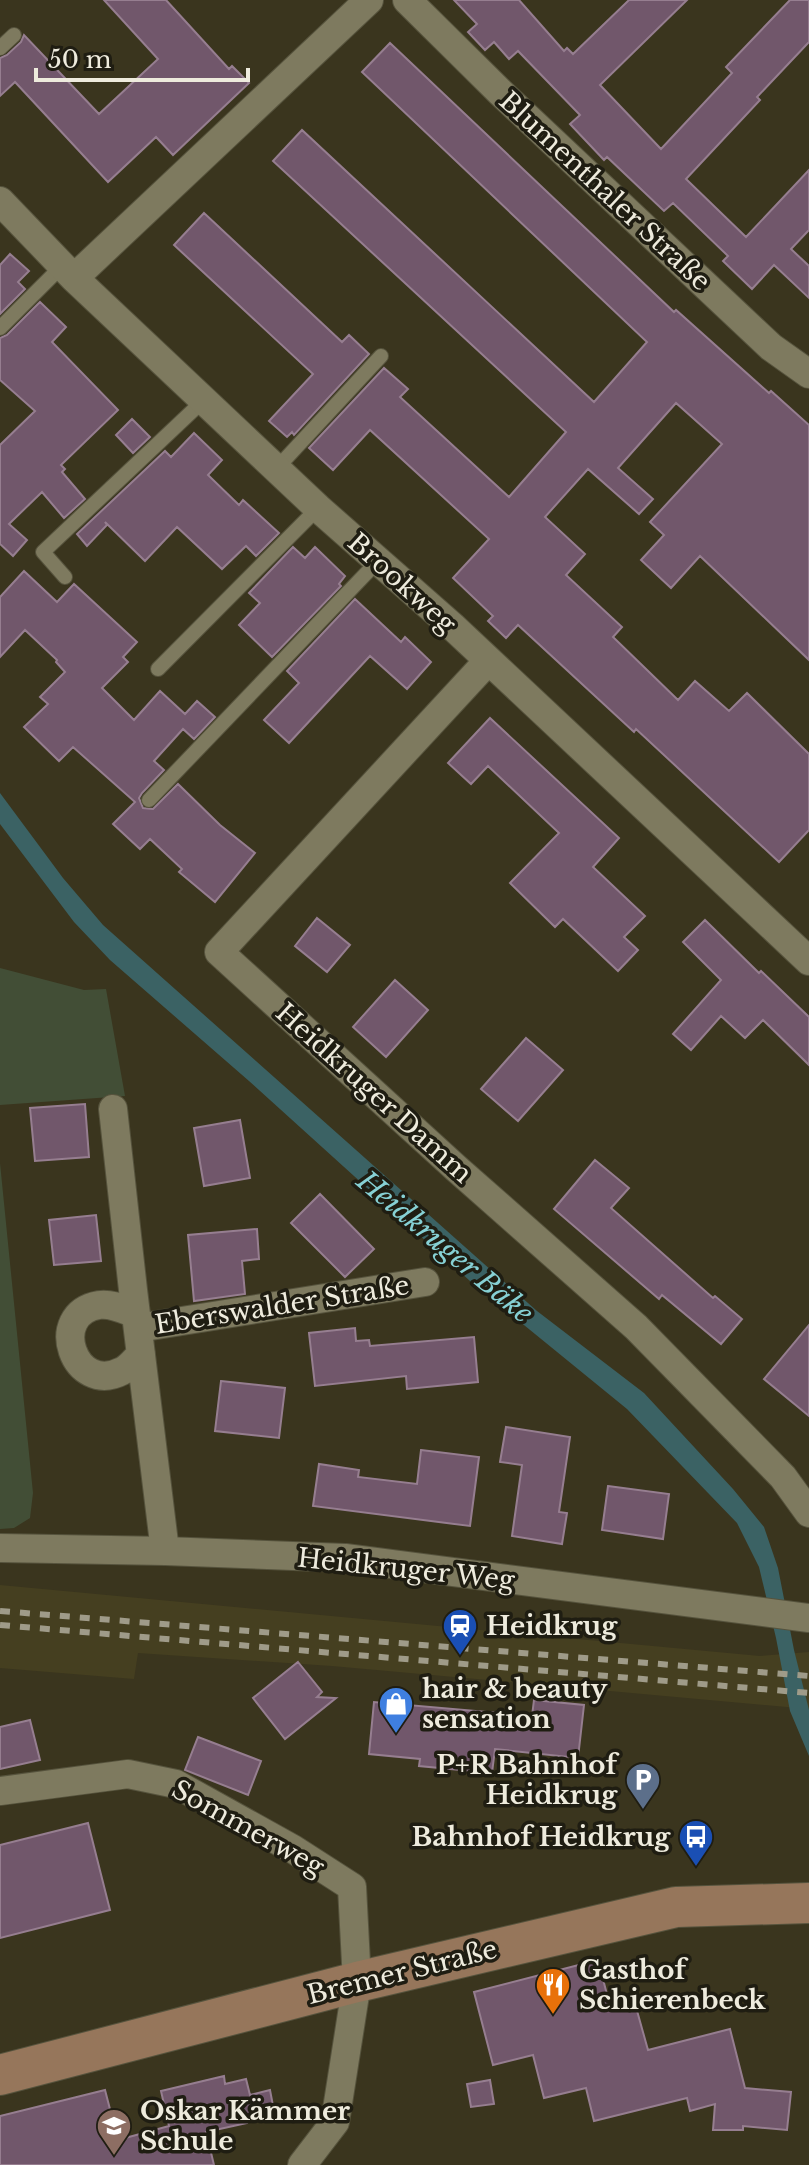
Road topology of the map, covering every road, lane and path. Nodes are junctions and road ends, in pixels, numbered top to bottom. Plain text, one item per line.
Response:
1 (369, 0) edge
2 (407, 0) edge
3 (14, 35) dead end
4 (0, 48) edge
5 (0, 201) edge
6 (68, 272) junction
7 (0, 328) edge
8 (381, 356) dead end
9 (809, 374) edge
10 (204, 400) junction
11 (277, 468) junction
12 (318, 508) junction
13 (378, 561) junction
14 (65, 577) dead end
15 (488, 661) junction
16 (158, 669) dead end
17 (149, 800) dead end
18 (809, 961) edge
19 (113, 1109) dead end
20 (425, 1282) dead end
21 (139, 1332) junction
22 (809, 1513) edge
23 (0, 1548) edge
24 (165, 1551) junction
25 (809, 1618) edge
26 (0, 1791) edge
27 (809, 1903) edge
28 (357, 1982) junction
29 (0, 2075) edge
30 (302, 2165) edge

1 - 6 street
2 - 9 street, Blumenthaler Straße
3 - 4 lane
5 - 6 street, Brookweg
6 - 7 lane
6 - 10 street, Brookweg
8 - 11 lane
10 - 11 street, Brookweg
10 - 14 lane
11 - 12 street, Brookweg
12 - 13 street, Brookweg
12 - 16 lane
13 - 15 street, Brookweg
13 - 17 lane
15 - 18 street, Brookweg
15 - 22 street, Heidkruger Damm
19 - 21 street, Eberswalder Straße
20 - 21 street, Eberswalder Straße
21 - 24 street, Eberswalder Straße
23 - 24 street, Heidkruger Weg
24 - 25 street, Heidkruger Weg
26 - 28 street, Sommerweg
27 - 28 main road, Bremer Straße
28 - 29 main road, Bremer Straße
28 - 30 street

